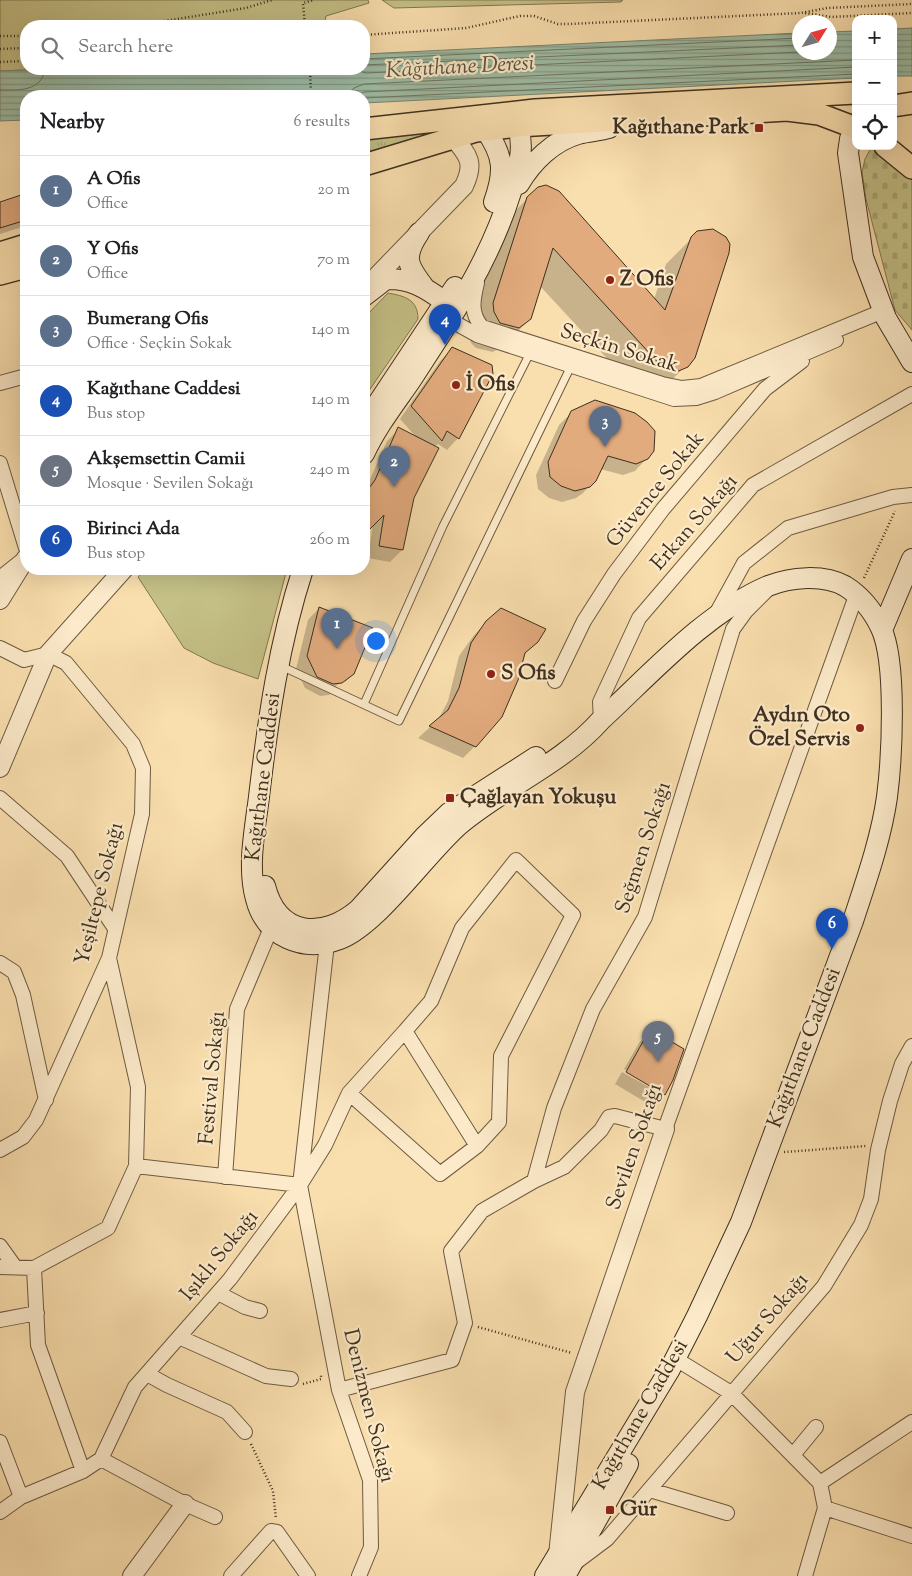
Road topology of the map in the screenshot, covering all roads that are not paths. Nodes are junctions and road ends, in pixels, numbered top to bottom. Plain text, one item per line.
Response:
1 (912, 90) edge
2 (897, 91) edge
3 (852, 93) edge
4 (912, 103) edge
5 (897, 105) edge
6 (515, 119) junction
7 (627, 121) junction
8 (852, 127) edge
9 (370, 129) edge
10 (485, 129) junction
11 (852, 135) edge
12 (453, 137) junction
13 (370, 164) edge
14 (508, 203) junction
15 (419, 233) junction
16 (20, 248) edge
17 (0, 253) edge
18 (480, 268) junction
19 (20, 269) edge
20 (0, 274) edge
21 (370, 287) edge
22 (424, 287) junction
23 (370, 291) edge
24 (448, 311) junction
25 (887, 320) junction
26 (912, 345) edge
27 (818, 348) junction
28 (530, 353) junction
29 (574, 362) junction
30 (912, 362) edge
31 (20, 378) edge
32 (0, 383) edge
33 (912, 394) edge
34 (370, 416) edge
35 (370, 442) edge
36 (0, 463) edge
37 (907, 496) edge
38 (20, 528) edge
39 (912, 559) edge
40 (20, 562) edge
41 (20, 567) edge
42 (119, 575) edge
43 (301, 575) edge
44 (312, 575) edge
45 (0, 578) edge
46 (770, 586) junction
47 (857, 593) junction
48 (0, 600) edge
49 (714, 617) junction
50 (882, 630) junction
51 (0, 648) edge
52 (48, 654) junction
53 (283, 666) junction
54 (555, 681) dead end
55 (364, 704) junction
56 (601, 720) junction
57 (0, 768) edge
58 (0, 798) edge
59 (276, 921) junction
60 (114, 928) junction
61 (326, 935) junction
62 (109, 958) junction
63 (0, 963) edge
64 (405, 1031) junction
65 (912, 1046) edge
66 (348, 1093) junction
67 (46, 1100) junction
68 (665, 1129) junction
69 (477, 1146) junction
70 (0, 1150) edge
71 (136, 1166) junction
72 (225, 1177) junction
73 (534, 1181) junction
74 (300, 1185) junction
75 (0, 1246) edge
76 (0, 1266) edge
77 (14, 1267) junction
78 (34, 1268) junction
79 (218, 1293) junction
80 (260, 1311) dead end
81 (37, 1314) junction
82 (0, 1320) edge
83 (179, 1337) junction
84 (677, 1367) junction
85 (147, 1374) junction
86 (291, 1379) road end
87 (339, 1390) junction
88 (731, 1393) junction
89 (912, 1422) edge
90 (816, 1427) dead end
91 (245, 1432) road end
92 (0, 1442) edge
93 (793, 1456) junction
94 (101, 1459) junction
95 (83, 1471) junction
96 (820, 1483) junction
97 (650, 1490) junction
98 (21, 1497) junction
99 (185, 1504) junction
100 (825, 1508) junction
101 (0, 1512) edge
102 (727, 1513) dead end
103 (215, 1516) dead end
104 (912, 1536) edge
105 (564, 1566) edge
106 (132, 1576) edge
107 (231, 1576) edge
108 (308, 1576) edge
109 (359, 1576) edge
110 (545, 1576) edge
111 (805, 1576) edge

1 - 2 main road
3 - 6 main road
4 - 5 main road
6 - 7 main road
6 - 9 main road
6 - 10 main road
6 - 14 main road
7 - 8 main road
7 - 14 main road
10 - 12 main road
10 - 24 main road
11 - 25 main road
12 - 13 main road
12 - 15 street
14 - 18 main road
15 - 21 street
15 - 22 main road
16 - 17 main road
18 - 24 main road
18 - 29 street, Seçkin Sokak
19 - 20 main road
22 - 23 main road
22 - 24 main road
24 - 28 street, Seçkin Sokak
24 - 34 main road
24 - 35 main road
25 - 26 street
25 - 27 street, Seçkin Sokak
25 - 29 street, Seçkin Sokak
25 - 30 main road
27 - 29 street, Seçkin Sokak
27 - 54 street, Güvence Sokak
28 - 29 street, Seçkin Sokak
28 - 55 lane
29 - 55 lane
31 - 32 street
33 - 56 street, Erkan Sokağı
36 - 38 street
37 - 49 street
39 - 50 main road
40 - 45 street
41 - 48 street
42 - 52 street
43 - 53 main road, Kağıthane Caddesi
44 - 53 main road, Kağıthane Caddesi
46 - 47 main road, Kağıthane Caddesi
46 - 49 main road, Kağıthane Caddesi
46 - 73 street, Seğmen Sokağı
47 - 50 main road, Kağıthane Caddesi
47 - 68 street, Sevilen Sokağı
49 - 56 main road, Kağıthane Caddesi
50 - 84 main road, Kağıthane Caddesi
51 - 52 street
52 - 57 street
52 - 60 street, Yeşiltepe Sokağı
53 - 55 lane
53 - 59 main road, Kağıthane Caddesi
56 - 61 main road, Kağıthane Caddesi
58 - 60 street
59 - 61 main road, Kağıthane Caddesi
59 - 72 street, Festival Sokağı
60 - 62 street, Yeşiltepe Sokağı
61 - 74 street
62 - 67 street, Yeşiltepe Sokağı
62 - 71 street
63 - 67 street
64 - 66 street, Işıklı Sokağı
64 - 69 street
64 - 69 street, Işıklı Sokağı
65 - 88 street, Uğur Sokağı
66 - 69 street
66 - 74 street, Işıklı Sokağı
67 - 70 street, Yeşiltepe Sokağı
68 - 73 street
68 - 105 street, Sevilen Sokağı
71 - 72 street
71 - 78 street
72 - 74 street
73 - 87 street
74 - 79 street, Işıklı Sokağı
74 - 87 street, Denizmen Sokağı
75 - 77 street
76 - 77 street
77 - 78 street
78 - 81 street
79 - 80 street
79 - 83 street, Işıklı Sokağı
81 - 82 street
81 - 95 street
83 - 85 street, Işıklı Sokağı
83 - 86 street
84 - 88 street
84 - 105 main road, Kağıthane Caddesi
85 - 91 street
85 - 94 street, Işıklı Sokağı
87 - 109 street, Denizmen Sokağı
88 - 93 street
88 - 97 street, Uğur Sokağı
89 - 96 street
90 - 93 street
92 - 98 street
93 - 96 street
94 - 95 street
94 - 99 street
95 - 98 street
96 - 100 street
97 - 102 street
97 - 105 street, Uğur Sokağı
98 - 101 street
99 - 103 street
99 - 106 street
100 - 104 street
100 - 111 street
105 - 110 main road, Kağıthane Caddesi
107 - 108 street

